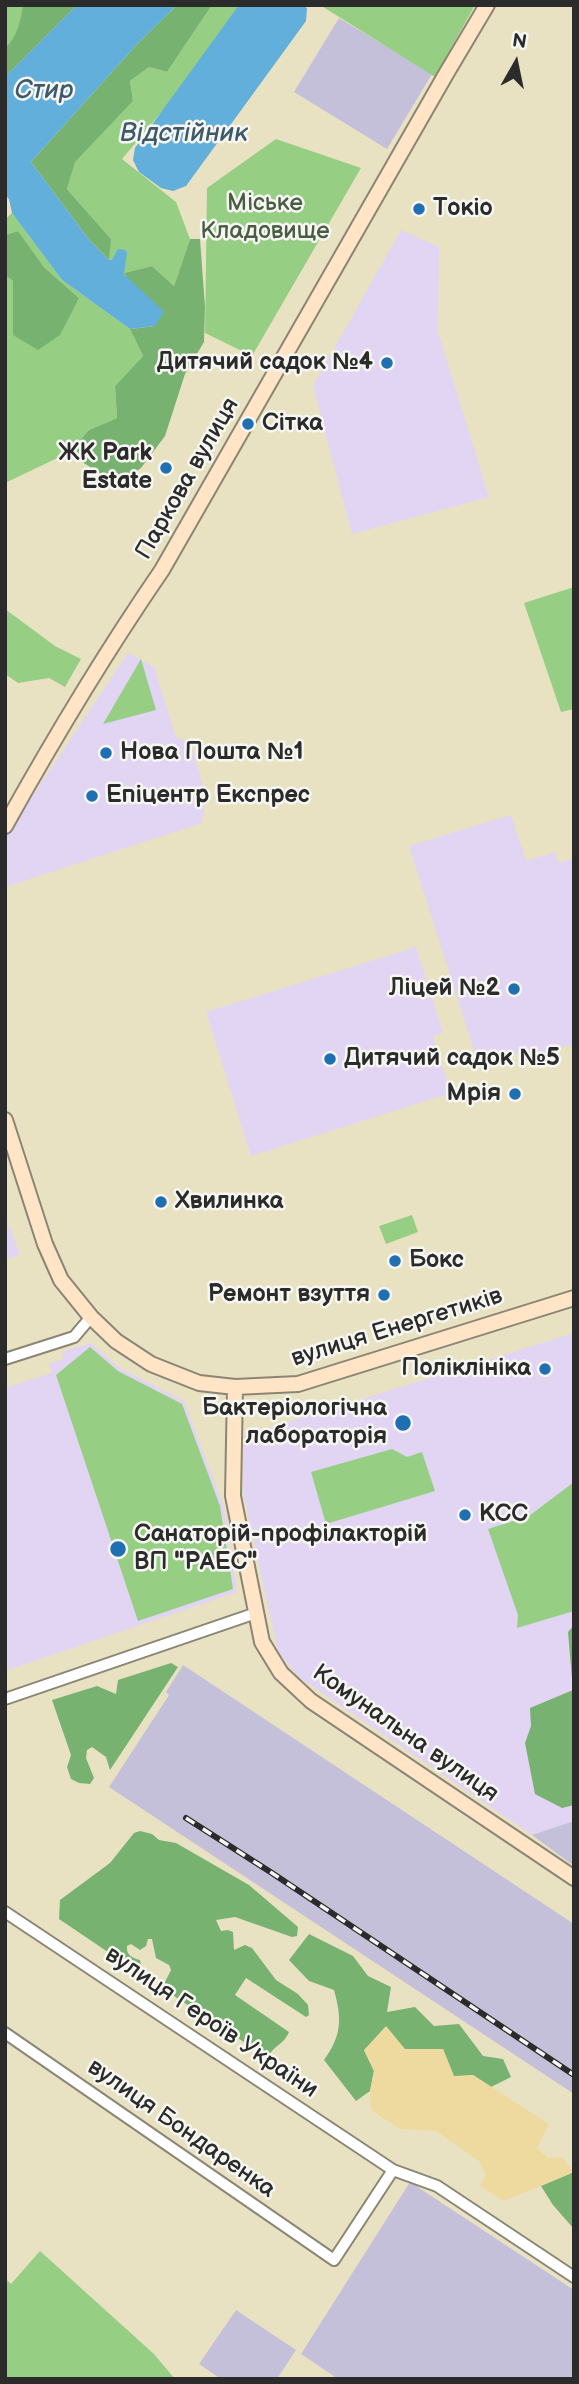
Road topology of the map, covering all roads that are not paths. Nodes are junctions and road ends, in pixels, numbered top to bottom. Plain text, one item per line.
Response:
1 (487, 5) edge
2 (5, 826) edge
3 (5, 1120) edge
4 (574, 1298) edge
5 (91, 1317) junction
6 (5, 1359) edge
7 (235, 1387) junction
8 (257, 1613) junction
9 (5, 1699) edge
10 (574, 1878) edge
11 (5, 1912) edge
12 (5, 2033) edge
13 (393, 2170) junction
14 (574, 2277) edge

1 - 2 street, Паркова вулиця
3 - 5 street, вулиця Енергетиків
4 - 7 street, вулиця Енергетиків
5 - 6 street
5 - 7 street, вулиця Енергетиків
7 - 8 street, Комунальна вулиця
8 - 9 street
8 - 10 street, Комунальна вулиця
11 - 13 street, вулиця Героїв України
12 - 13 street, вулиця Бондаренка
13 - 14 street, вулиця Героїв України

